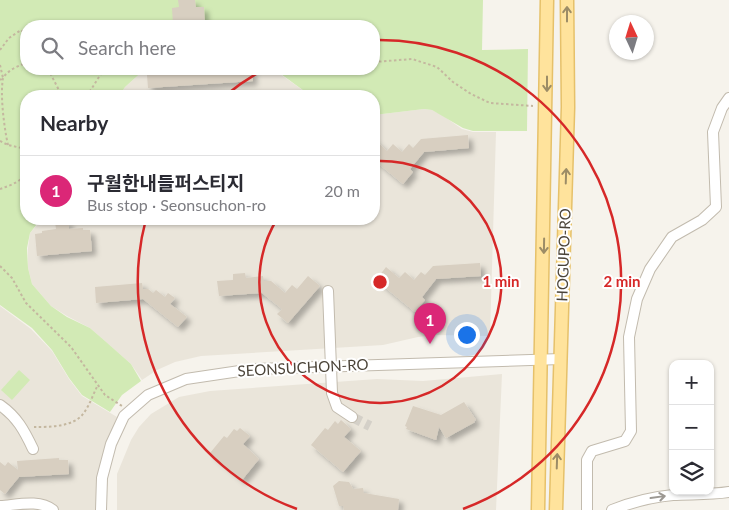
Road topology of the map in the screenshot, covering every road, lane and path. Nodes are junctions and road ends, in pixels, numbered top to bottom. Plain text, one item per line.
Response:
1 (547, 0) edge
2 (567, 0) edge
3 (20, 31) edge
4 (0, 50) edge
5 (380, 62) edge
6 (0, 65) edge
7 (20, 66) edge
8 (51, 75) edge
9 (100, 75) edge
10 (3, 78) junction
11 (0, 80) edge
12 (59, 90) edge
13 (91, 90) edge
14 (729, 98) edge
15 (546, 106) junction
16 (0, 141) edge
17 (8, 145) junction
18 (20, 148) edge
19 (20, 180) edge
20 (0, 188) edge
21 (0, 266) edge
22 (328, 291) dead end
23 (541, 359) junction
24 (561, 359) junction
25 (330, 366) junction
26 (98, 385) junction
27 (0, 405) edge
28 (130, 411) junction
29 (352, 417) tunnel mouth
30 (22, 426) junction
31 (33, 449) dead end
32 (729, 492) edge
33 (0, 506) edge
34 (53, 510) edge
35 (101, 510) edge
36 (538, 510) edge
37 (556, 510) edge
38 (587, 510) edge
39 (612, 510) edge

1 -> 15 main road, HOGUPO-RO
24 -> 2 main road, HOGUPO-RO
3 - 4 path
5 - 15 path
6 - 10 path
7 - 10 path
8 - 12 path
9 - 13 path
10 - 11 path
10 - 17 path
14 - 38 street
15 -> 23 main road, HOGUPO-RO
16 - 17 path
17 - 18 path
19 - 20 path
21 - 26 path
22 - 25 street
23 - 24 street, SEONSUCHON-RO
23 - 25 street, SEONSUCHON-RO
23 - 36 main road, HOGUPO-RO
37 -> 24 main road, HOGUPO-RO
25 - 28 street, SEONSUCHON-RO
25 - 29 street
26 - 28 path
26 - 30 path
27 - 30 street
28 - 35 street, SEONSUCHON-RO
30 - 31 street
39 -> 32 street
33 - 34 street

